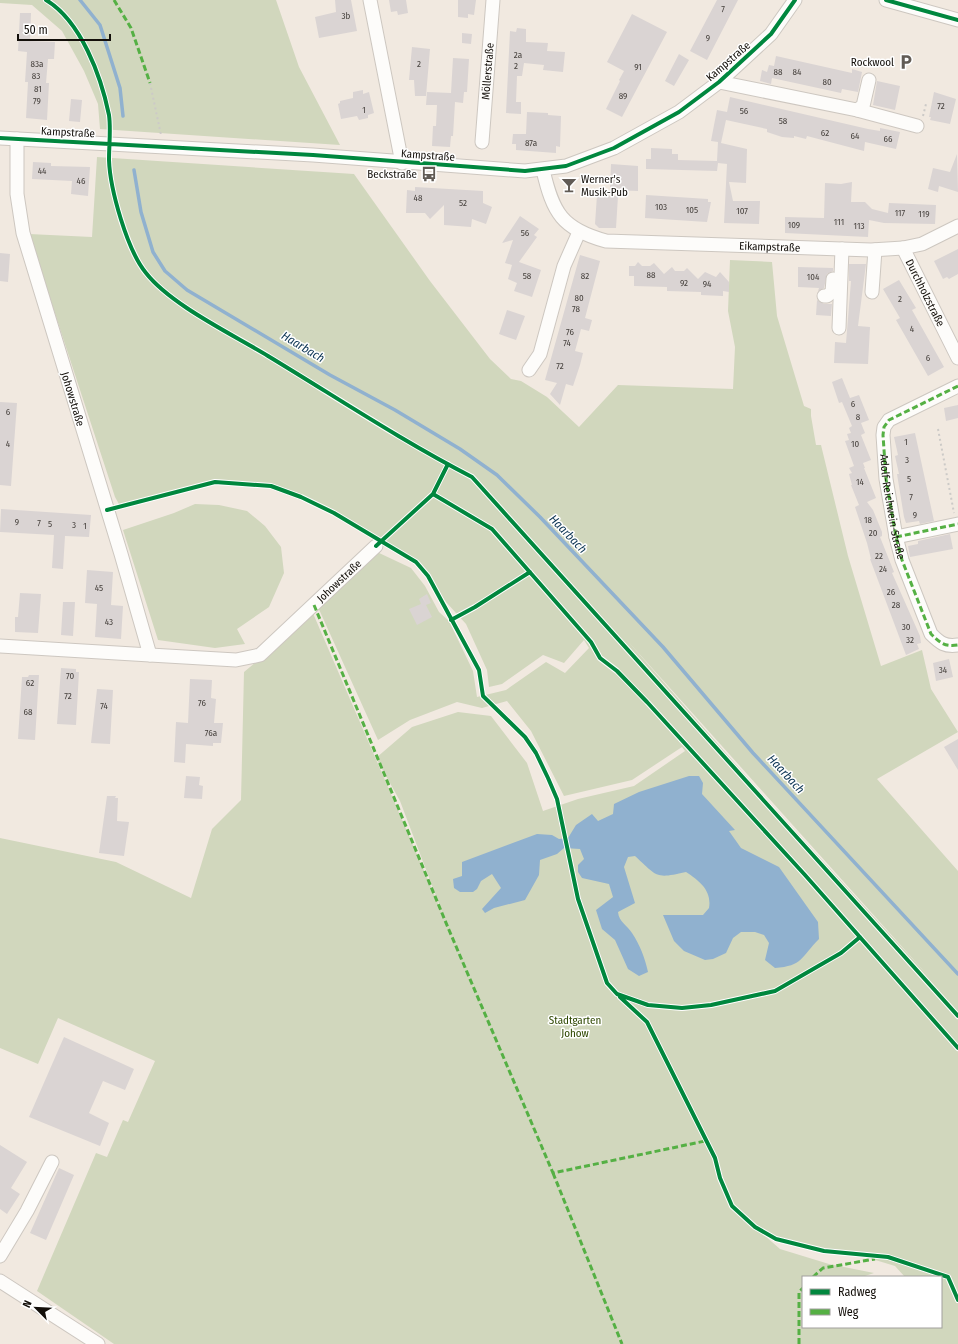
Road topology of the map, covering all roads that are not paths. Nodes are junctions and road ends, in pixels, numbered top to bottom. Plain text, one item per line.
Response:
1 (370, 0) edge
2 (493, 0) edge
3 (795, 0) edge
4 (886, 0) edge
5 (958, 20) edge
6 (869, 80) dead end
7 (719, 82) junction
8 (857, 110) junction
9 (918, 126) dead end
10 (0, 138) edge
11 (17, 139) junction
12 (482, 142) dead end
13 (402, 163) junction
14 (543, 170) junction
15 (958, 226) edge
16 (580, 232) junction
17 (903, 248) junction
18 (838, 249) junction
19 (875, 250) junction
20 (872, 292) dead end
21 (824, 296) dead end
22 (839, 328) dead end
23 (958, 358) edge
24 (529, 370) dead end
25 (958, 386) edge
26 (957, 524) edge
27 (896, 537) junction
28 (376, 546) dead end
29 (958, 645) edge
30 (0, 646) edge
31 (150, 655) junction
32 (52, 1162) dead end
33 (0, 1256) edge
34 (0, 1281) edge
35 (98, 1344) edge

1 - 13 street
2 - 12 street, Möllerstraße
3 - 7 street, Kampstraße
4 - 5 street
6 - 8 street
7 - 8 street, Kampstraße
7 - 14 street, Kampstraße
8 - 9 street, Kampstraße
10 - 11 street, Kampstraße
11 - 13 street, Kampstraße
11 - 31 street, Johowstraße
13 - 14 street, Kampstraße
14 - 16 street, Eikampstraße
15 - 17 street, Eikampstraße
16 - 18 street, Eikampstraße
16 - 24 street
17 - 19 street, Eikampstraße
17 - 23 street, Durchholzstraße
18 - 19 street, Eikampstraße
18 - 21 street
18 - 22 street
19 - 20 street
25 - 27 street, Adolf-Reichwein-Straße
26 - 27 street
27 - 29 street, Adolf-Reichwein-Straße
28 - 31 street, Johowstraße
30 - 31 street, Johowstraße
32 - 33 street
34 - 35 street

